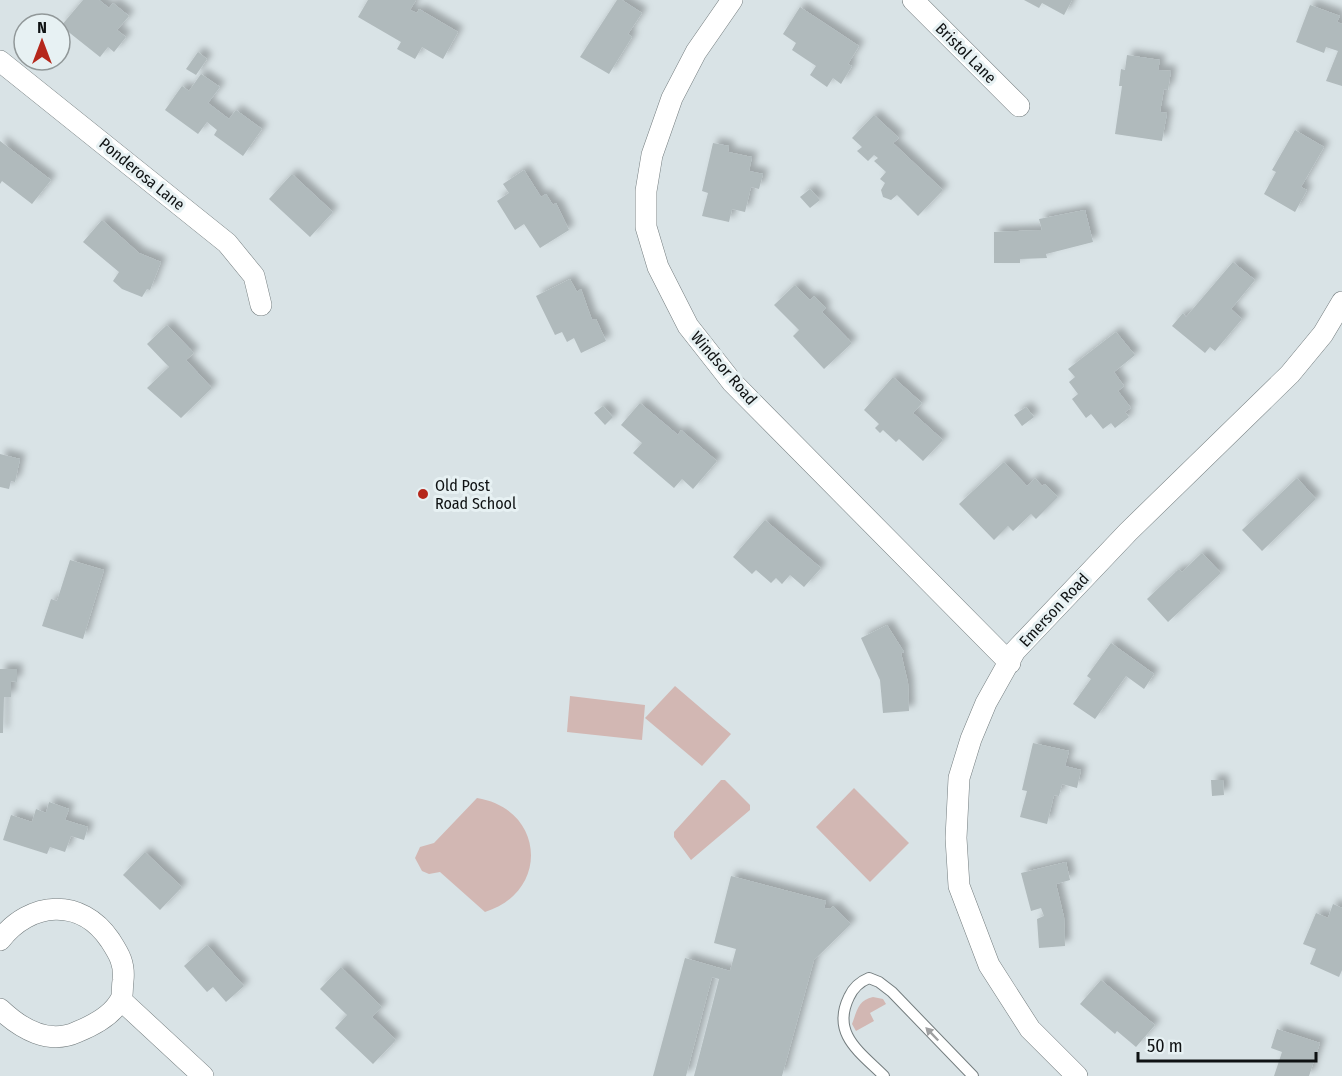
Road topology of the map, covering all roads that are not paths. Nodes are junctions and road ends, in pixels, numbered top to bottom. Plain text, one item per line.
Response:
1 (732, 0) edge
2 (913, 0) edge
3 (0, 61) edge
4 (1019, 106) dead end
5 (1342, 302) edge
6 (261, 305) dead end
7 (1010, 663) junction
8 (0, 940) edge
9 (121, 1000) junction
10 (0, 1009) edge
11 (203, 1076) edge
12 (884, 1076) edge
13 (973, 1076) edge
14 (1077, 1076) edge

1 - 7 street, Windsor Road
2 - 4 street, Bristol Lane
3 - 6 street, Ponderosa Lane
5 - 7 street, Emerson Road
7 - 14 street, Emerson Road
8 - 9 street
9 - 10 street
9 - 11 street
13 -> 12 lane

